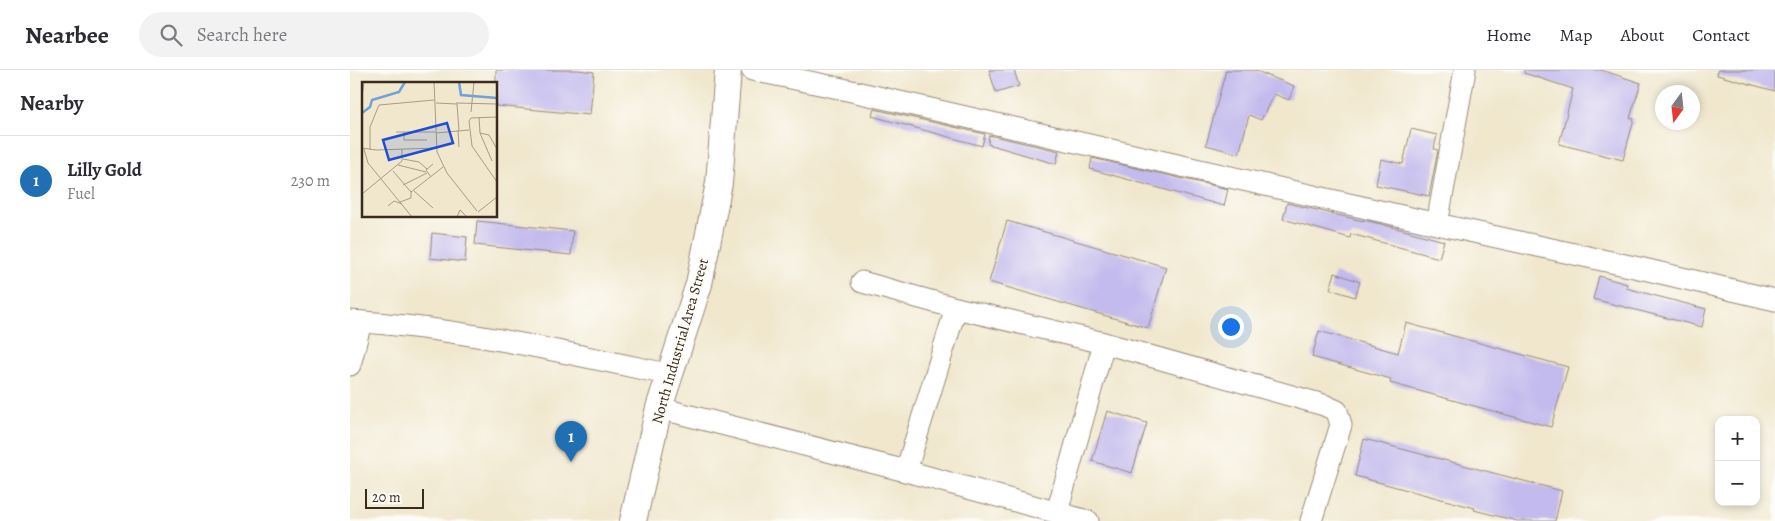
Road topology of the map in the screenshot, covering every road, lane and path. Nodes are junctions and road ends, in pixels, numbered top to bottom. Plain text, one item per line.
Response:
1 (728, 70) edge
2 (752, 70) edge
3 (1465, 70) edge
4 (1437, 224) junction
5 (862, 282) dead end
6 (1775, 300) edge
7 (956, 308) junction
8 (355, 321) edge
9 (1104, 343) junction
10 (350, 365) edge
11 (671, 374) junction
12 (659, 408) junction
13 (906, 471) junction
14 (1057, 512) junction
15 (633, 521) edge
16 (1088, 521) edge
17 (1311, 521) edge

1 - 11 main road, North Industrial Area Street
2 - 4 street
3 - 4 street
4 - 6 street
5 - 7 street
7 - 9 street
7 - 13 street
8 - 10 street
8 - 11 street
9 - 14 street
9 - 17 street
11 - 12 main road, North Industrial Area Street
12 - 13 street
12 - 15 main road, North Industrial Area Street
13 - 14 street
14 - 16 street

